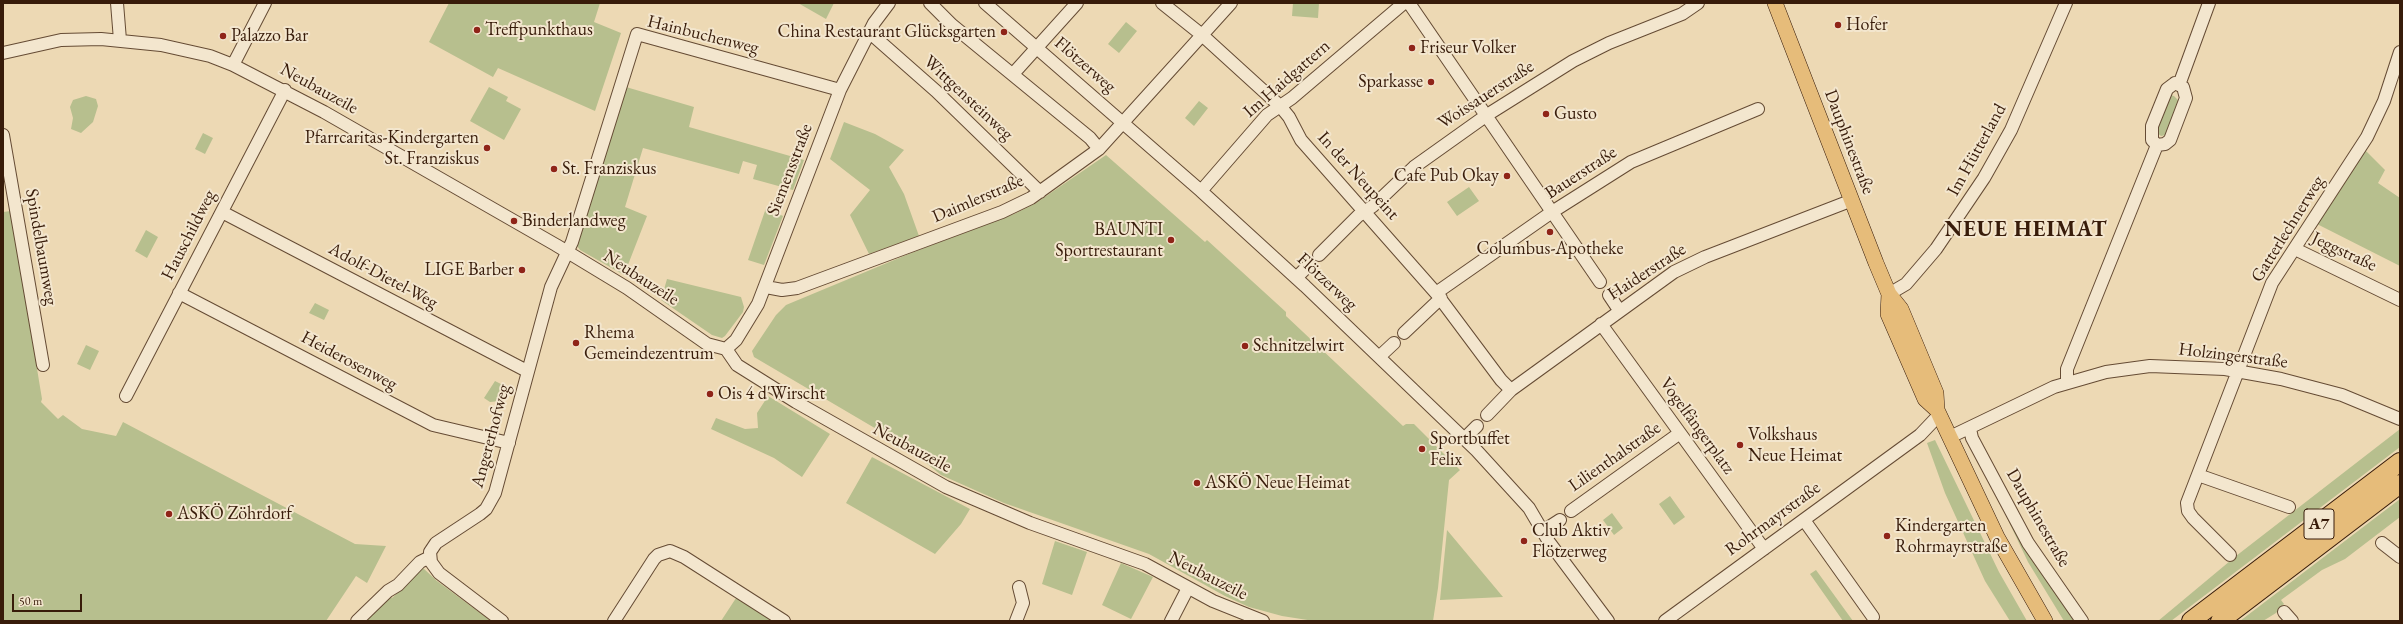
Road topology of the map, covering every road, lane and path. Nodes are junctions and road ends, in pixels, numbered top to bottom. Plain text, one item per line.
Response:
1 (116, 3) edge
2 (265, 3) edge
3 (889, 3) edge
4 (930, 3) edge
5 (985, 3) edge
6 (1077, 3) edge
7 (1162, 3) edge
8 (1230, 3) edge
9 (1404, 3) edge
10 (1409, 3) edge
11 (1698, 3) edge
12 (1775, 3) edge
13 (2066, 3) edge
14 (2209, 3) edge
15 (869, 32) junction
16 (1202, 35) junction
17 (120, 40) junction
18 (1036, 47) junction
19 (2400, 52) edge
20 (3, 53) edge
21 (233, 65) junction
22 (1012, 74) junction
23 (2179, 85) junction
24 (285, 90) junction
25 (840, 90) junction
26 (1280, 106) junction
27 (1758, 109) dead end
28 (1487, 115) junction
29 (1124, 124) junction
30 (3, 135) edge
31 (2157, 145) junction
32 (1099, 148) junction
33 (1201, 191) junction
34 (1040, 192) junction
35 (1850, 201) junction
36 (1365, 211) junction
37 (222, 212) junction
38 (1552, 212) junction
39 (2295, 249) junction
40 (567, 252) junction
41 (1319, 255) dead end
42 (1309, 265) dead end
43 (1296, 278) junction
44 (1600, 282) dead end
45 (766, 287) junction
46 (179, 293) junction
47 (1889, 294) junction
48 (1609, 295) dead end
49 (1439, 296) junction
50 (2400, 300) edge
51 (1620, 310) junction
52 (1601, 324) junction
53 (1404, 333) dead end
54 (1394, 343) dead end
55 (726, 349) junction
56 (1380, 357) junction
57 (43, 365) dead end
58 (527, 371) junction
59 (2237, 371) junction
60 (2066, 383) junction
61 (1511, 390) junction
62 (126, 396) dead end
63 (1938, 412) junction
64 (1487, 416) dead end
65 (2400, 419) edge
66 (1477, 426) dead end
67 (1970, 429) junction
68 (1680, 433) junction
69 (1950, 437) junction
70 (1464, 439) junction
71 (509, 443) junction
72 (2400, 462) edge
73 (2198, 475) junction
74 (2400, 484) edge
75 (2290, 507) dead end
76 (1571, 511) dead end
77 (1560, 520) dead end
78 (1804, 520) junction
79 (1543, 531) junction
80 (2382, 543) dead end
81 (1764, 549) junction
82 (2230, 555) dead end
83 (430, 557) junction
84 (2400, 557) edge
85 (1019, 587) dead end
86 (1188, 588) junction
87 (1873, 617) dead end
88 (357, 621) edge
89 (502, 621) edge
90 (614, 621) edge
91 (784, 621) edge
92 (1016, 621) edge
93 (1171, 621) edge
94 (1263, 621) edge
95 (1608, 621) edge
96 (1664, 621) edge
97 (2045, 621) edge
98 (2082, 621) edge
99 (2191, 621) edge
100 (2220, 621) edge

1 - 17 street
2 - 21 street
3 - 15 street, Siemensstraße
4 - 22 street
5 - 18 street, Flötzerweg
6 - 18 street
7 - 16 street, In der Neupeint
8 - 16 street, Daimlerstraße
9 - 26 street, Im Haidgattern
10 - 28 street
11 - 28 street, Woissauerstraße
12 - 35 main road, Dauphinestraße
13 - 47 street, Im Hütterland
14 - 23 street
15 - 25 street, Siemensstraße
15 - 34 street, Wittgensteinweg
16 - 26 street, In der Neupeint
16 - 29 street, Daimlerstraße
17 - 20 street, Neubauzeile
17 - 21 street, Neubauzeile
18 - 22 street
18 - 29 street, Flötzerweg
19 - 39 street, Gatterlechnerweg
21 - 24 street, Neubauzeile
22 - 32 street
23 - 31 street
23 - 31 street
24 - 37 street, Hauschildweg
24 - 40 street, Neubauzeile
25 - 40 street, Hainbuchenweg
25 - 45 street, Siemensstraße
26 - 33 street, Im Haidgattern
26 - 36 street, In der Neupeint
27 - 38 street, Bauerstraße
28 - 36 street, Woissauerstraße
28 - 38 street
29 - 32 street, Daimlerstraße
29 - 33 street, Flötzerweg
30 - 57 street, Spindelbaumweg
31 - 60 street
32 - 34 street, Daimlerstraße
33 - 43 street, Flötzerweg
34 - 45 street, Daimlerstraße
35 - 47 main road, Dauphinestraße
35 - 51 street, Haiderstraße
36 - 41 street, Woissauerstraße
36 - 49 street, In der Neupeint
37 - 46 street, Hauschildweg
37 - 58 street, Adolf-Dietel-Weg
38 - 44 street
38 - 49 street, Bauerstraße
39 - 50 street, Jeggstraße
39 - 59 street, Gatterlechnerweg
40 - 55 street, Neubauzeile
40 - 58 street, Angererhofweg
42 - 43 street
43 - 56 street, Flötzerweg
45 - 55 street, Siemensstraße
46 - 62 street, Hauschildweg
46 - 71 street, Heiderosenweg
47 - 63 main road, Dauphinestraße
48 - 51 street
49 - 53 street, Bauerstraße
49 - 61 street, In der Neupeint
51 - 52 street, Haiderstraße
52 - 61 street, Haiderstraße
52 - 68 street, Vogelfängerplatz
54 - 56 street
55 - 86 street, Neubauzeile
56 - 70 street, Flötzerweg
58 - 71 street, Angererhofweg
59 - 60 street, Holzingerstraße
59 - 65 street, Holzingerstraße
59 - 73 street, Gatterlechnerweg
60 - 67 street, Holzingerstraße
61 - 64 street, Haiderstraße
63 - 69 main road, Dauphinestraße
63 - 78 street, Rohrmayrstraße
66 - 70 street
67 - 69 street, Holzingerstraße
67 - 98 street, Dauphinestraße
68 - 76 street, Lilienthalstraße
68 - 81 street, Vogelfängerplatz
69 - 97 main road, Dauphinestraße
70 - 79 street, Flötzerweg
71 - 83 street, Angererhofweg
72 - 99 highway, A7
73 - 75 street
73 - 82 street, Gatterlechnerweg
74 - 100 highway, A7
77 - 79 street
78 - 81 street, Rohrmayrstraße
78 - 87 street
79 - 95 street, Flötzerweg
80 - 84 street
81 - 96 street, Rohrmayrstraße
83 - 88 street, Angererhofweg
83 - 89 street
85 - 92 street
86 - 93 street
86 - 94 street, Neubauzeile
90 - 91 street

